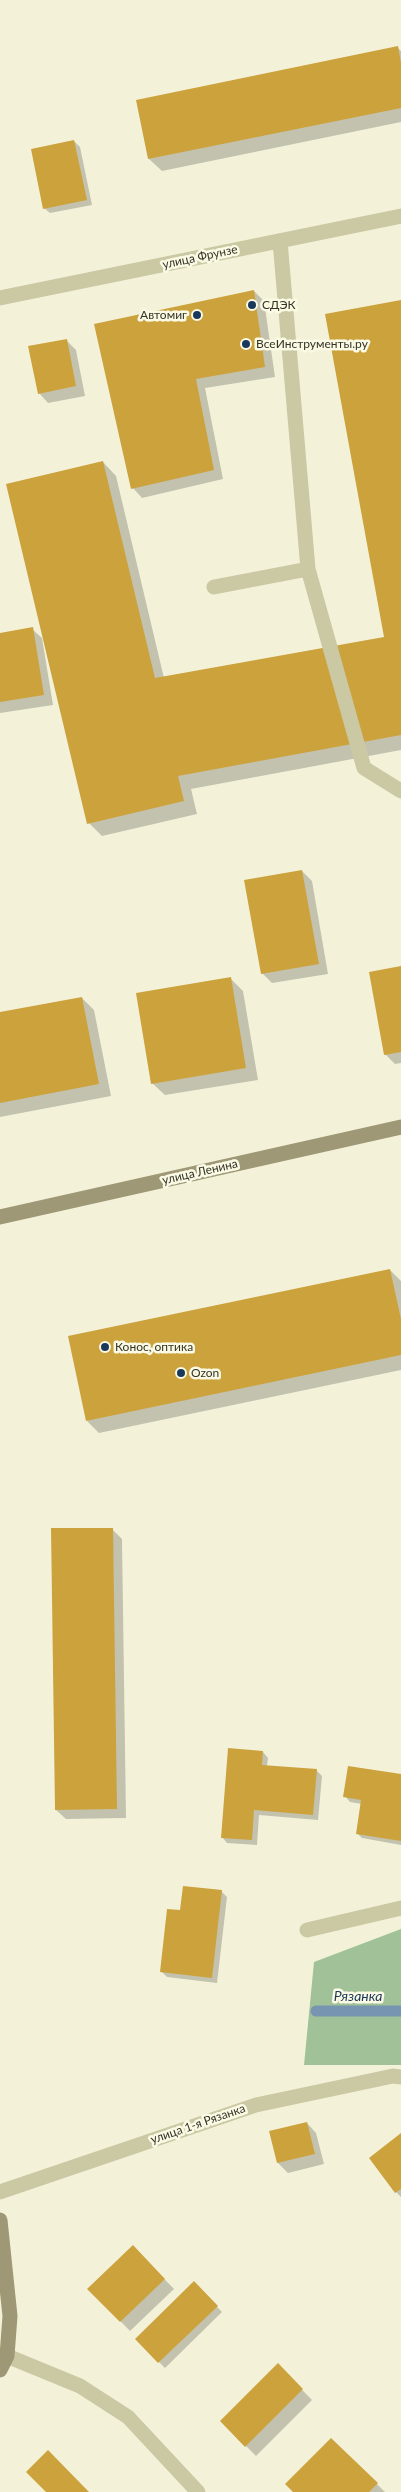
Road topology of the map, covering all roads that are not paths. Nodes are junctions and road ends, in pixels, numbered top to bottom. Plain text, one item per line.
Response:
1 (401, 216) edge
2 (280, 241) junction
3 (0, 298) edge
4 (308, 569) junction
5 (214, 587) dead end
6 (401, 791) edge
7 (401, 1126) edge
8 (0, 1217) edge
9 (401, 1908) edge
10 (307, 1930) dead end
11 (401, 2077) edge
12 (0, 2192) edge
13 (0, 2220) edge
14 (7, 2356) junction
15 (0, 2370) edge
16 (198, 2492) edge

1 - 2 street, улица Фрунзе
2 - 3 street, улица Фрунзе
2 - 4 street
4 - 5 street
4 - 6 street
7 - 8 main road, улица Ленина
9 - 10 street
11 - 12 street, улица 1-я Рязанка
13 - 14 main road
14 - 15 main road
14 - 16 street

